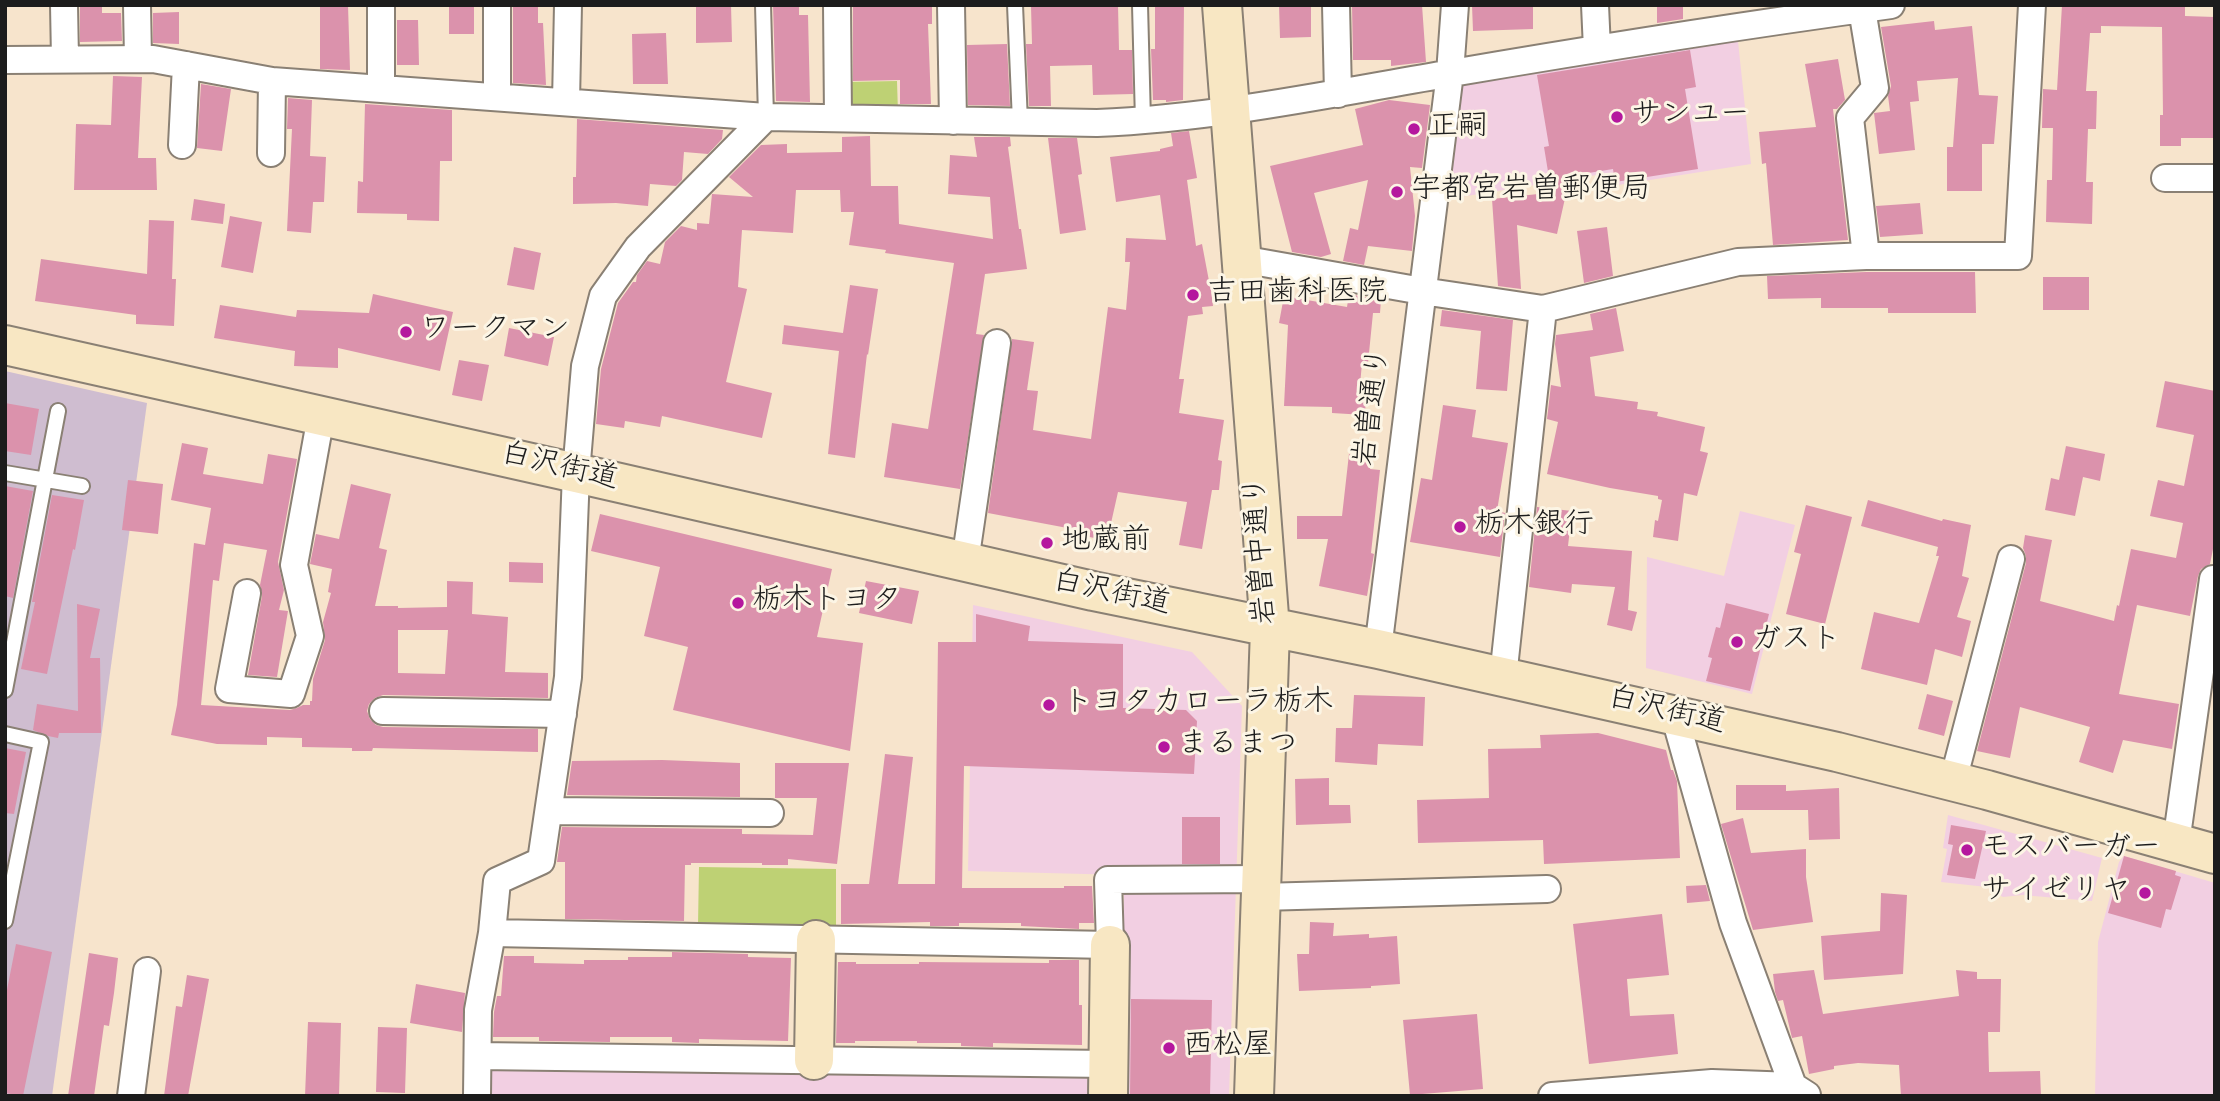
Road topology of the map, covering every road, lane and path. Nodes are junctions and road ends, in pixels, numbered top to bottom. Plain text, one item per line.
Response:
1 (64, 5) edge
2 (137, 5) edge
3 (381, 5) edge
4 (497, 5) edge
5 (568, 5) edge
6 (763, 5) edge
7 (837, 5) edge
8 (951, 5) edge
9 (1015, 5) edge
10 (1140, 5) edge
11 (1222, 5) edge
12 (1336, 5) edge
13 (1455, 5) edge
14 (1595, 5) edge
15 (1892, 5) edge
16 (2032, 5) edge
17 (1862, 9) junction
18 (1597, 49) junction
19 (65, 59) junction
20 (138, 59) junction
21 (5, 60) edge
22 (186, 65) junction
23 (1450, 73) junction
24 (272, 81) junction
25 (381, 88) junction
26 (1338, 94) junction
27 (497, 97) junction
28 (566, 102) junction
29 (1230, 112) junction
30 (766, 117) junction
31 (838, 118) junction
32 (953, 121) junction
33 (1143, 121) junction
34 (1020, 122) junction
35 (182, 145) dead end
36 (271, 153) dead end
37 (2165, 178) dead end
38 (2215, 178) edge
39 (1866, 256) junction
40 (1241, 259) junction
41 (1422, 291) junction
42 (1544, 309) junction
43 (997, 343) dead end
44 (5, 345) edge
45 (58, 411) dead end
46 (321, 416) junction
47 (5, 473) edge
48 (576, 473) junction
49 (45, 480) junction
50 (82, 486) dead end
51 (2011, 559) dead end
52 (965, 562) junction
53 (2215, 579) edge
54 (247, 593) dead end
55 (1270, 629) junction
56 (1378, 649) junction
57 (1503, 677) junction
58 (5, 690) edge
59 (383, 711) dead end
60 (563, 714) junction
61 (1674, 714) junction
62 (5, 734) edge
63 (1953, 781) junction
64 (549, 811) junction
65 (770, 813) dead end
66 (2176, 843) junction
67 (2215, 855) edge
68 (1261, 888) junction
69 (1547, 890) dead end
70 (7, 905) edge
71 (5, 921) edge
72 (492, 933) junction
73 (816, 940) junction
74 (1110, 946) junction
75 (147, 971) dead end
76 (478, 1056) junction
77 (814, 1060) junction
78 (1108, 1080) edge
79 (1801, 1091) edge
80 (131, 1096) edge
81 (477, 1096) edge
82 (1254, 1096) edge
83 (1552, 1096) edge

1 - 19 street
2 - 20 street
3 - 25 street
4 - 27 street
5 - 28 street
6 - 30 lane
7 - 31 street
8 - 32 street
9 - 34 lane
10 - 33 lane
11 - 29 main road, 岩曽中通り
12 - 26 street
13 - 23 street, 岩曽通り
14 - 18 street
15 - 17 street
16 - 39 street
17 - 18 street
17 - 39 street
18 - 23 street
19 - 20 street
19 - 21 street
20 - 22 street
22 - 24 street
22 - 35 street
23 - 26 street
23 - 41 street, 岩曽通り
24 - 25 street
24 - 36 street
25 - 27 street
26 - 29 street
27 - 28 street
28 - 30 street
29 - 33 street
29 - 40 main road, 岩曽中通り
30 - 31 street
30 - 48 street
31 - 32 street
32 - 34 street
33 - 34 street
37 - 38 street
39 - 42 street
40 - 41 street
40 - 55 main road, 岩曽中通り
41 - 42 street
41 - 56 street, 岩曽通り
42 - 57 street
43 - 52 street
44 - 46 main road, 白沢街道
45 - 49 lane
46 - 48 main road, 白沢街道
46 - 54 street
47 - 49 lane
48 - 52 main road, 白沢街道
48 - 60 street
49 - 50 lane
49 - 58 lane
51 - 63 street
52 - 55 main road, 白沢街道
53 - 66 street
55 - 56 main road, 白沢街道
55 - 68 main road, 岩曽中通り
56 - 57 main road, 白沢街道
57 - 61 main road, 白沢街道
59 - 60 street
60 - 64 street
61 - 63 main road, 白沢街道
61 - 79 street
62 - 70 lane
63 - 66 main road, 白沢街道
64 - 65 street
64 - 72 street
66 - 67 main road, 白沢街道
68 - 69 street
68 - 74 street
68 - 82 main road, 岩曽中通り
70 - 71 lane
72 - 73 street
72 - 76 street
73 - 74 street
73 - 77 main road
74 - 78 main road
75 - 80 street
76 - 77 street
76 - 81 street
77 - 78 street
79 - 83 street

